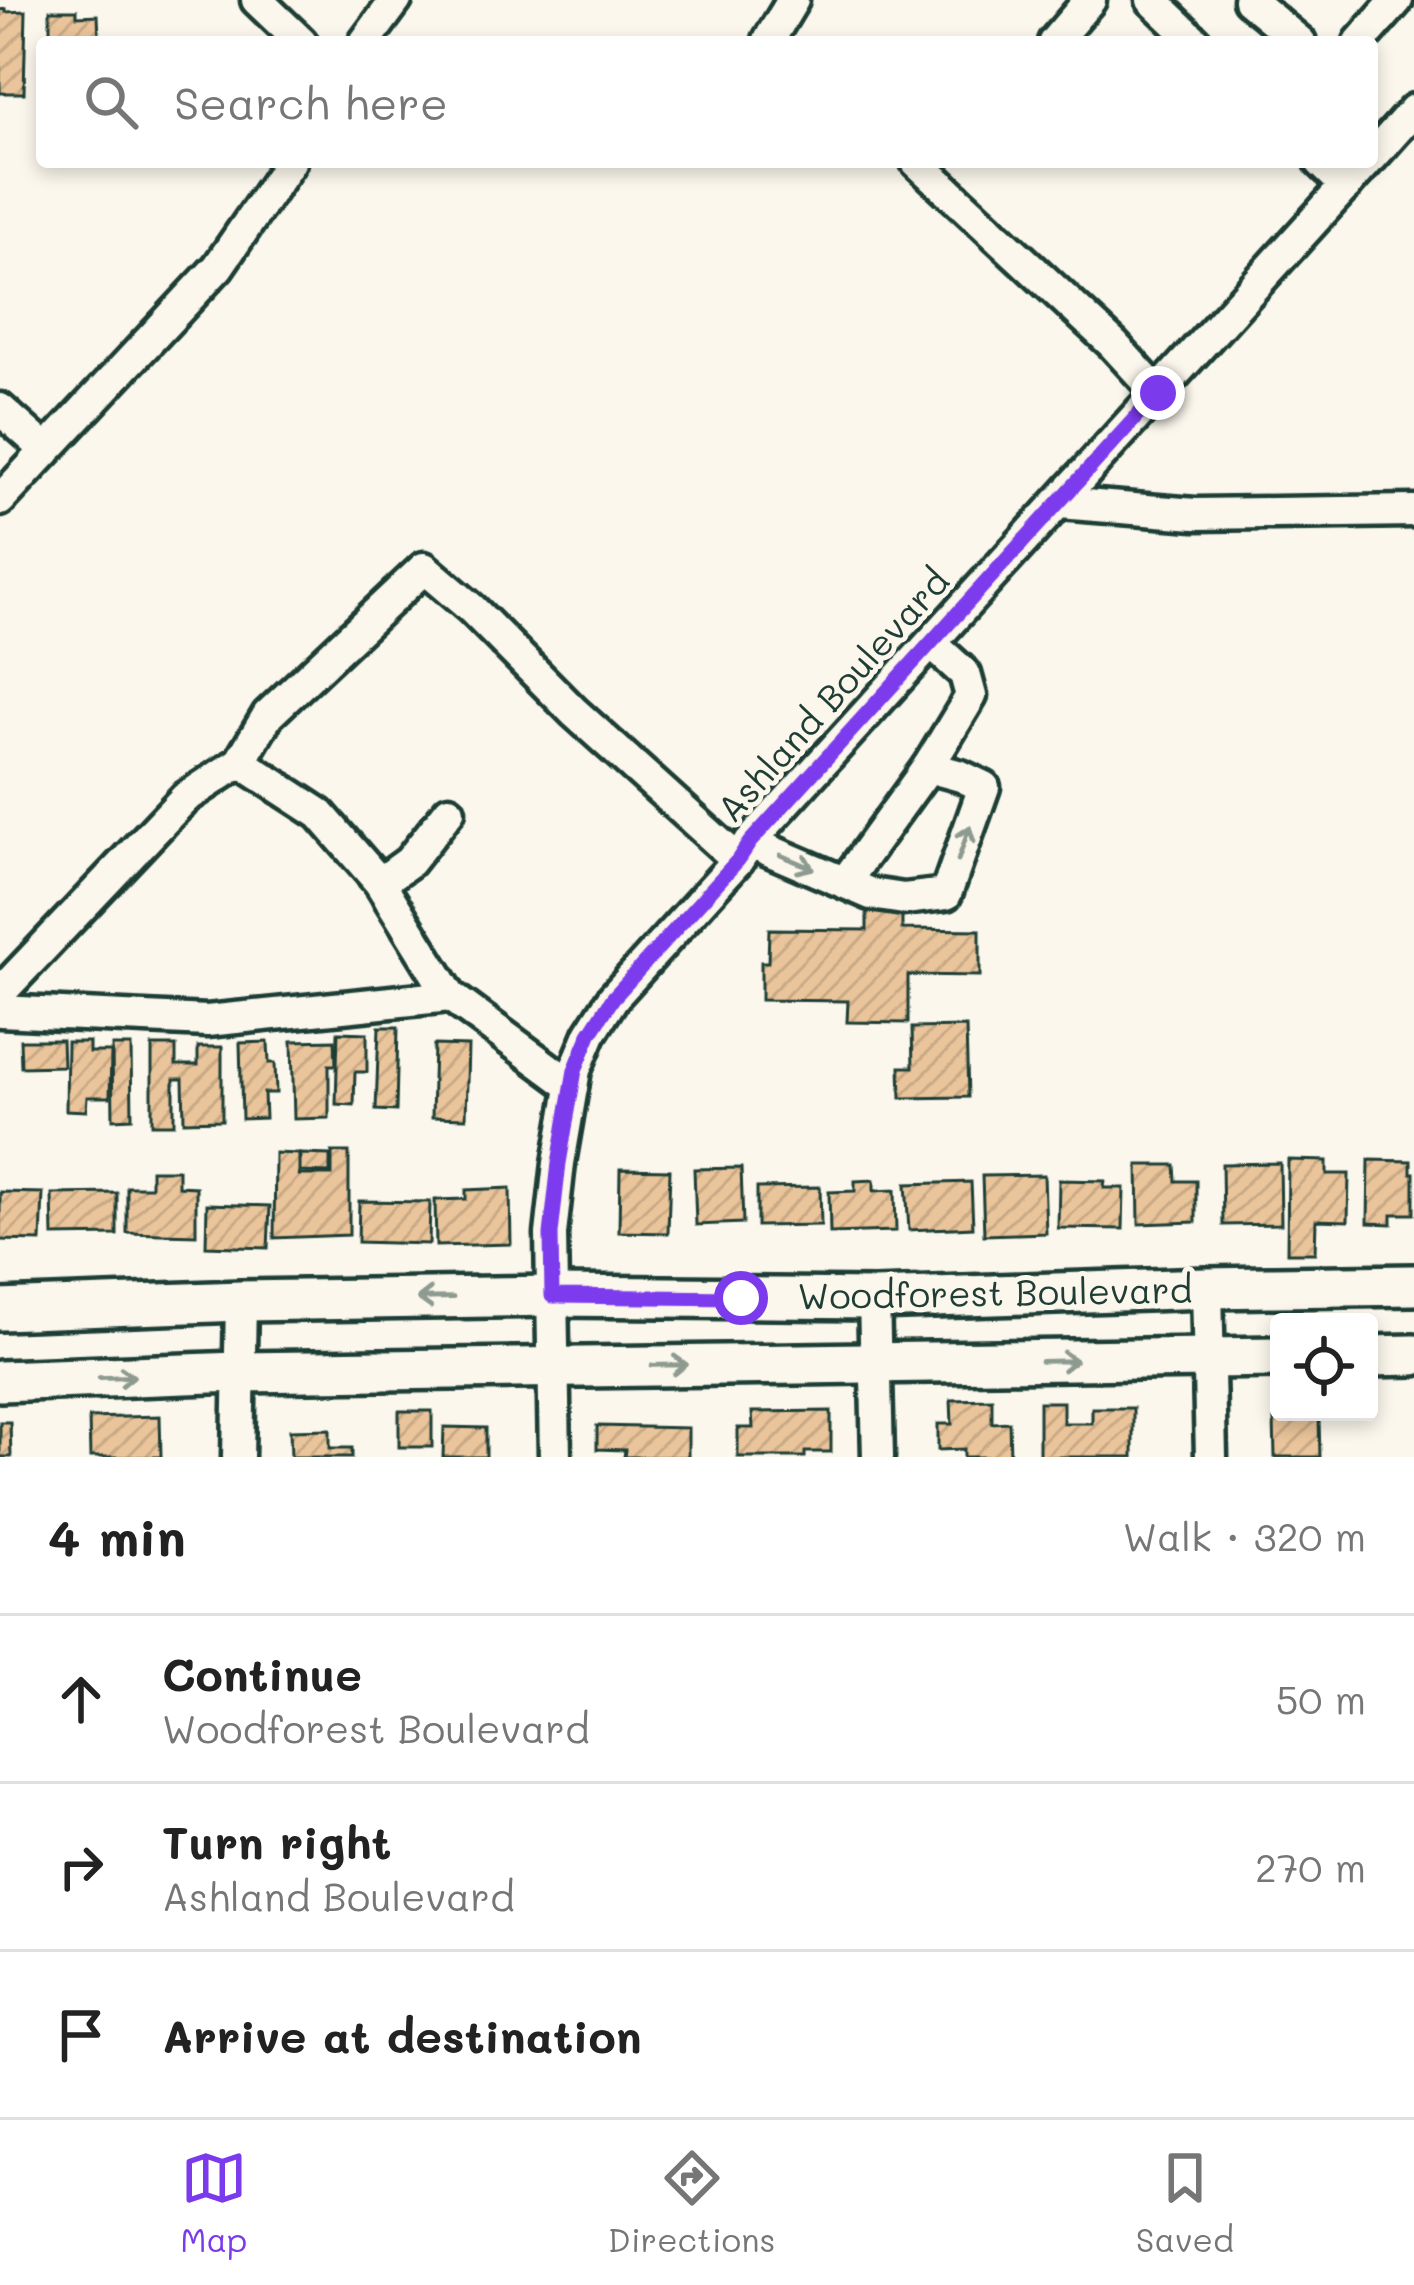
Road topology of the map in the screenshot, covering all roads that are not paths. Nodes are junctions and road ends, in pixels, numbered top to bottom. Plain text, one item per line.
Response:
1 (257, 0) edge
2 (396, 0) edge
3 (794, 0) edge
4 (1090, 0) edge
5 (1152, 0) edge
6 (1249, 0) edge
7 (1397, 0) edge
8 (296, 36) edge
9 (369, 36) edge
10 (772, 36) edge
11 (1059, 36) edge
12 (1190, 36) edge
13 (1293, 36) edge
14 (1365, 36) edge
15 (1414, 110) edge
16 (1378, 139) edge
17 (286, 168) edge
18 (936, 168) edge
19 (1328, 168) edge
20 (1358, 168) edge
21 (1346, 186) junction
22 (1158, 393) junction
23 (0, 409) edge
24 (45, 449) junction
25 (0, 500) edge
26 (1060, 503) junction
27 (1414, 511) edge
28 (932, 644) junction
29 (240, 762) junction
30 (928, 767) junction
31 (449, 811) dead end
32 (744, 851) junction
33 (844, 882) junction
34 (380, 883) junction
35 (0, 993) edge
36 (449, 995) junction
37 (0, 1011) edge
38 (572, 1086) junction
39 (1414, 1285) edge
40 (1207, 1288) junction
41 (552, 1296) junction
42 (874, 1299) junction
43 (241, 1301) junction
44 (0, 1310) edge
45 (1414, 1355) edge
46 (1378, 1356) edge
47 (1270, 1357) edge
48 (1209, 1358) junction
49 (875, 1364) junction
50 (553, 1366) junction
51 (238, 1372) junction
52 (0, 1381) edge
53 (238, 1457) edge
54 (555, 1457) edge
55 (878, 1457) edge
56 (1211, 1457) edge

1 - 8 street
2 - 9 street
3 - 10 street
4 - 11 street
5 - 12 street
6 - 13 street
7 - 14 street
15 - 16 street, Ashland Boulevard
17 - 24 street
18 - 22 street
19 - 21 street
20 - 21 street, Ashland Boulevard
21 - 22 street, Ashland Boulevard
22 - 26 street, Ashland Boulevard
23 - 24 street
24 - 25 street
26 - 27 street
26 - 28 street, Ashland Boulevard
28 - 30 street
28 - 32 street, Ashland Boulevard
29 - 32 street
29 - 34 street
29 - 35 street
30 - 33 street
33 -> 30 street
31 - 34 street
32 -> 33 street
32 - 38 street, Ashland Boulevard
34 - 36 street
36 - 37 street
36 - 38 street
38 - 41 street, Ashland Boulevard
39 - 40 main road, Woodforest Boulevard
40 - 42 main road, Woodforest Boulevard
40 - 48 street
41 - 42 main road, Woodforest Boulevard
41 -> 43 main road, Woodforest Boulevard
41 - 50 street, Ashland Boulevard
42 - 49 street
43 - 44 main road, Woodforest Boulevard
43 - 51 street
45 - 46 main road
47 - 48 main road, Woodforest Boulevard
49 -> 48 main road, Woodforest Boulevard
48 - 56 street
50 -> 49 main road, Woodforest Boulevard
49 - 55 street
50 - 51 main road, Woodforest Boulevard
50 - 54 street, Ashland Boulevard
52 -> 51 main road, Woodforest Boulevard
51 - 53 street

